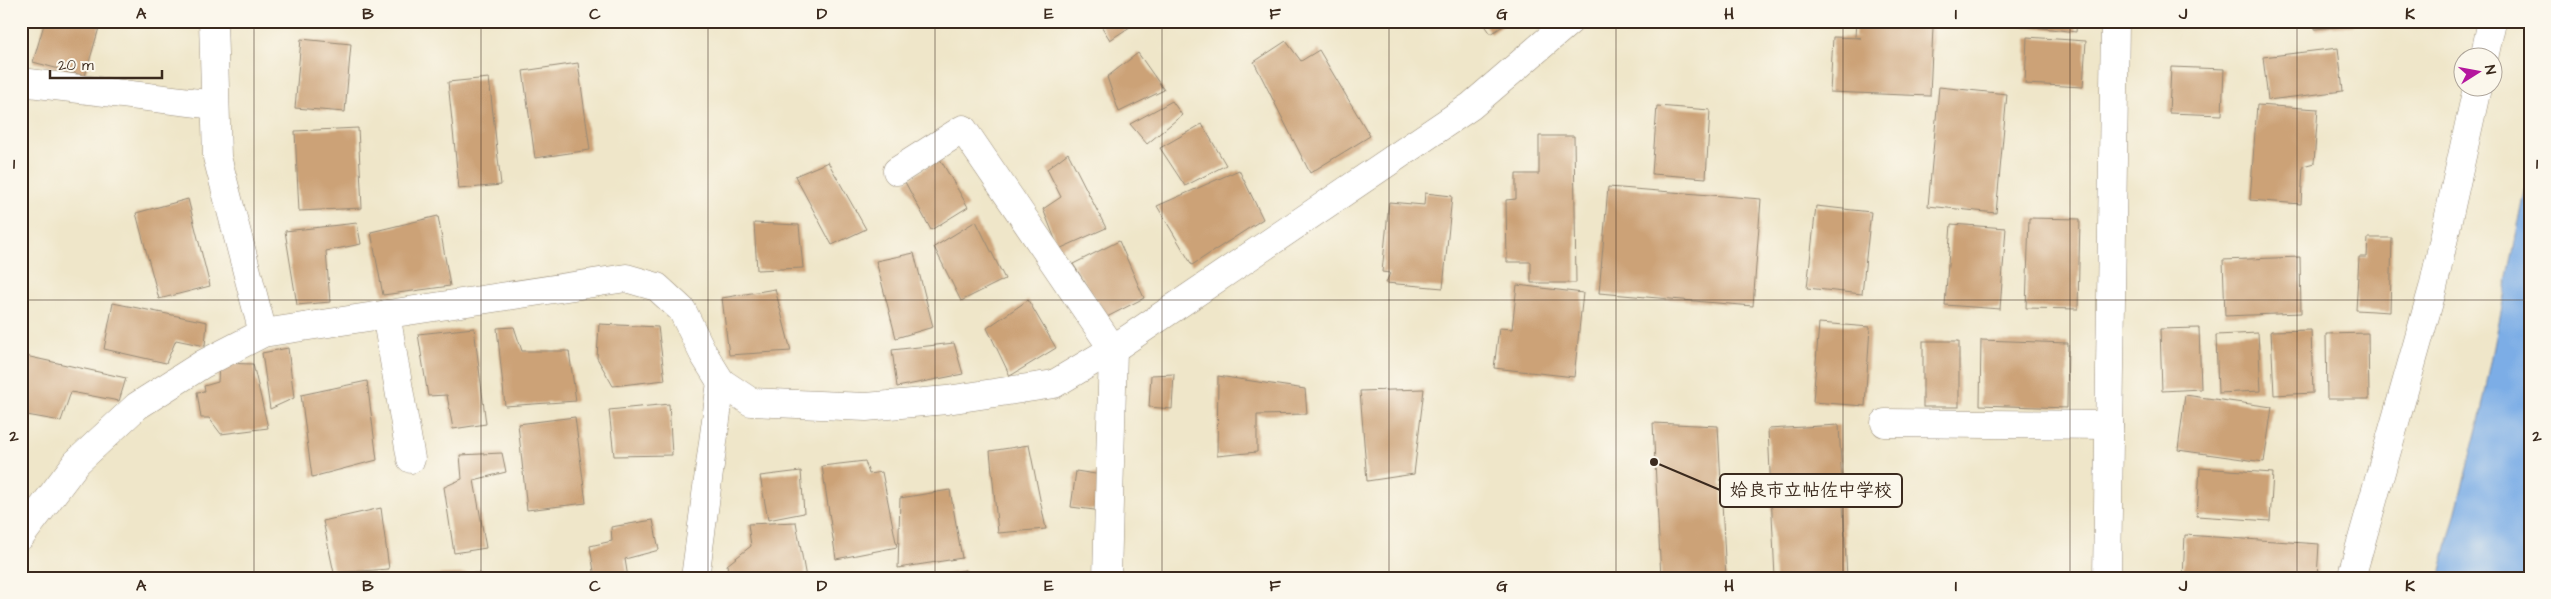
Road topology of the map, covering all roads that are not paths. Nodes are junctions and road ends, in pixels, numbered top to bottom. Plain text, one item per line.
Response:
1 (212, 21) edge
2 (1570, 21) edge
3 (2115, 21) edge
4 (2492, 21) edge
5 (2486, 48) edge
6 (22, 82) edge
7 (2475, 98) edge
8 (215, 105) junction
9 (897, 172) dead end
10 (386, 314) junction
11 (263, 333) junction
12 (1113, 349) junction
13 (721, 382) junction
14 (1885, 423) dead end
15 (2109, 425) junction
16 (411, 459) dead end
17 (21, 536) edge
18 (695, 578) edge
19 (1108, 578) edge
20 (2108, 578) edge
21 (2351, 578) edge

1 - 8 street
2 - 12 street
3 - 15 street
4 - 5 street
6 - 8 street
7 - 21 street
8 - 11 street
9 - 12 street
10 - 11 street
10 - 13 street
10 - 16 street
11 - 17 street
12 - 13 street
12 - 19 street
13 - 18 street
14 - 15 street
15 - 20 street

